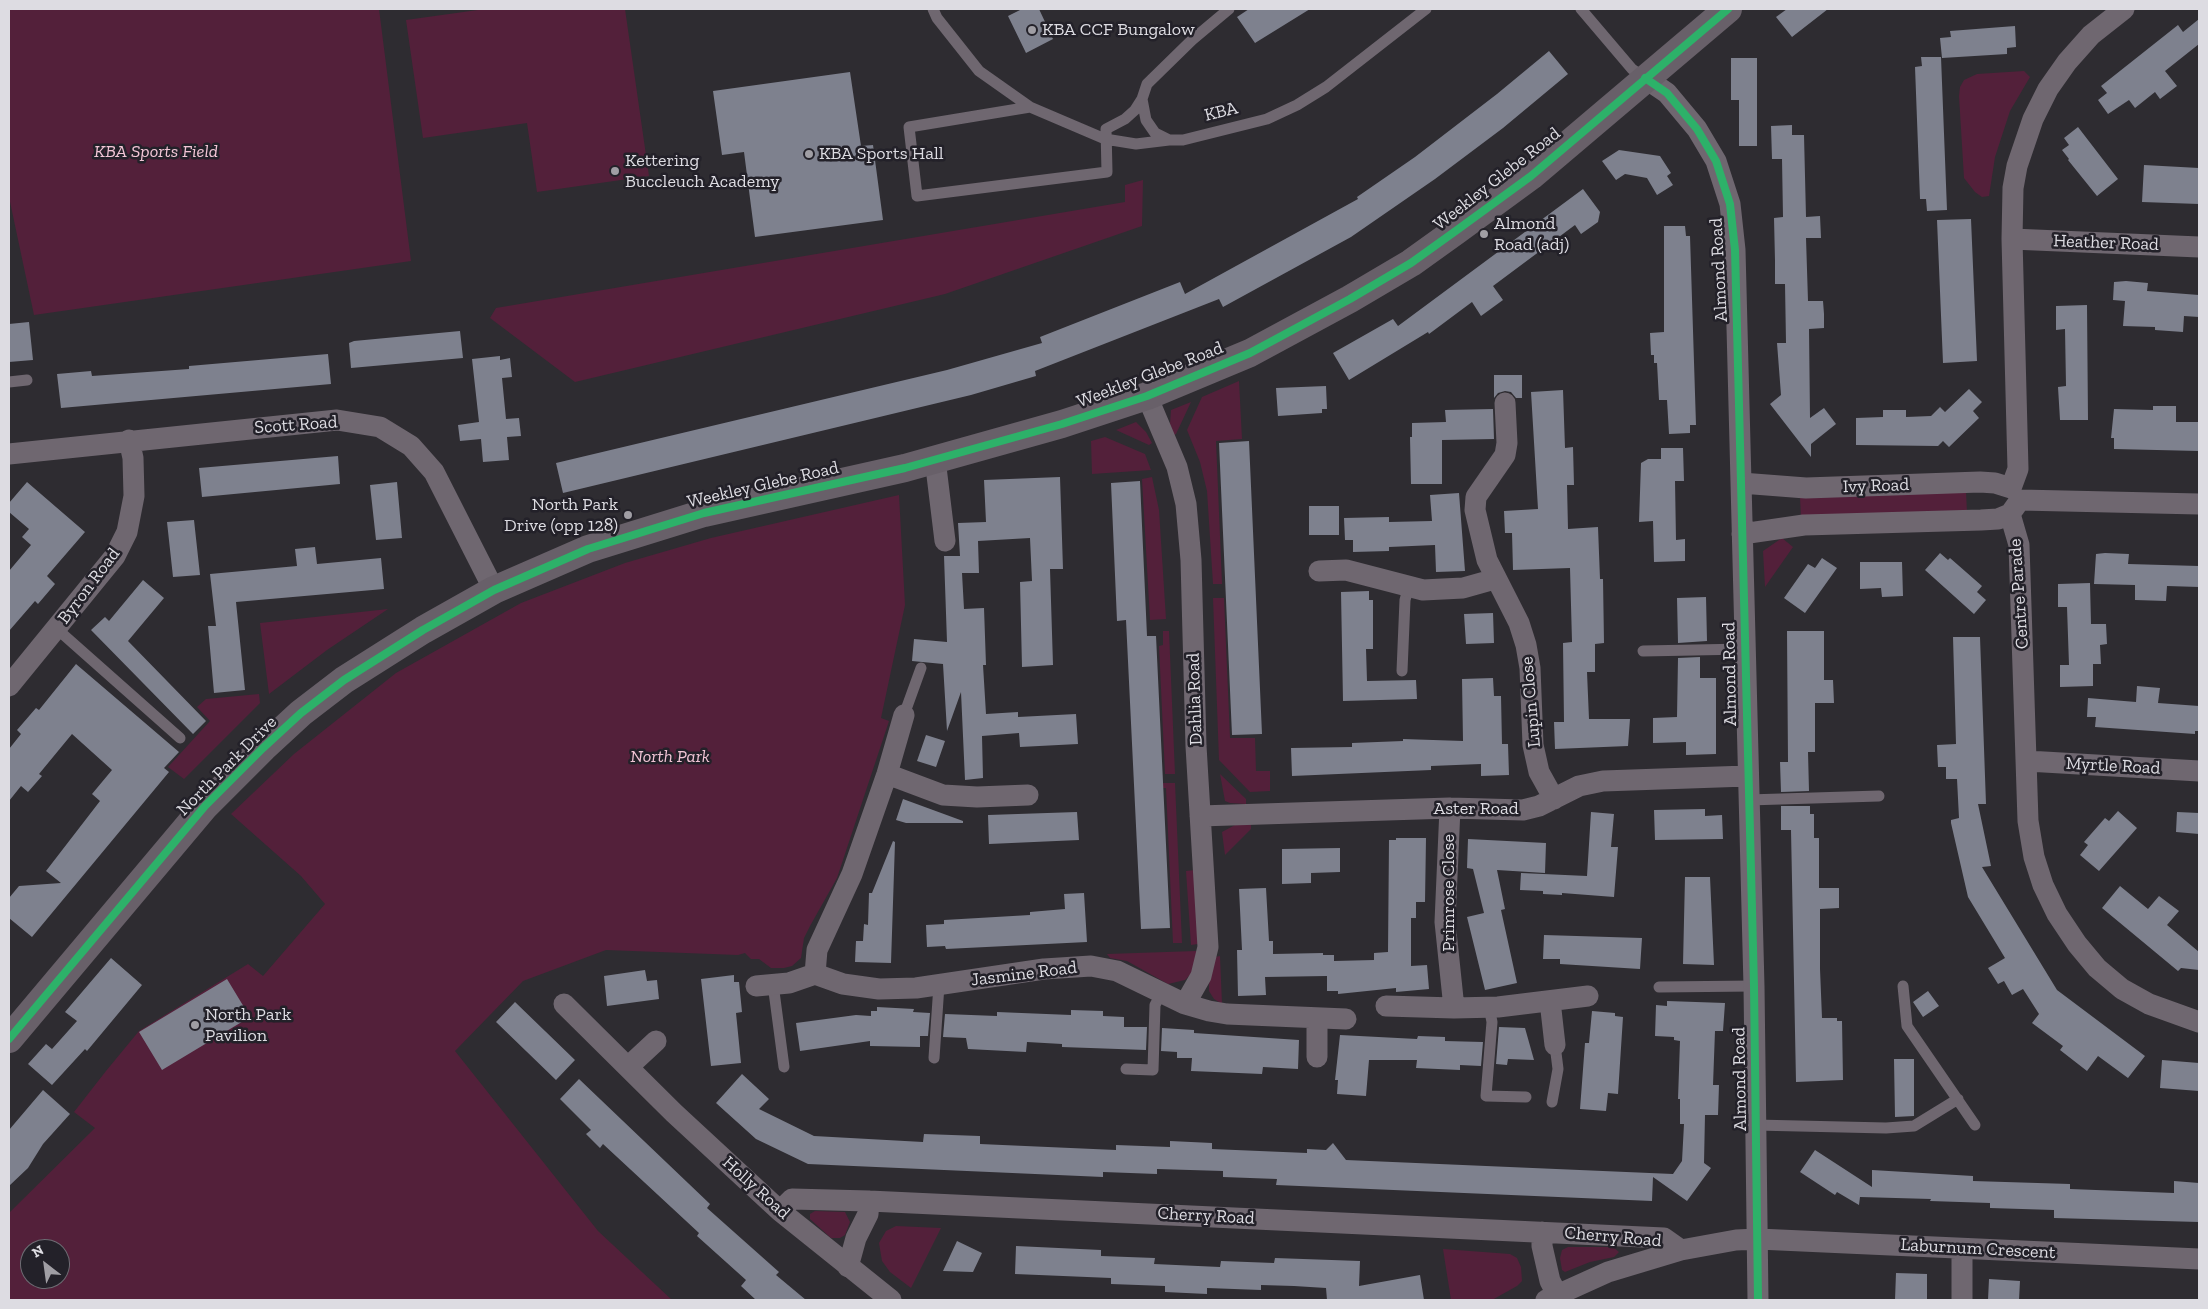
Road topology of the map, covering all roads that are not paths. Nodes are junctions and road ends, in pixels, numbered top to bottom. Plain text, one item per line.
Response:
1 (933, 9) edge
2 (1229, 9) edge
3 (1426, 9) edge
4 (1581, 9) edge
5 (1728, 9) edge
6 (2124, 9) edge
7 (1645, 78) junction
8 (1142, 99) junction
9 (1030, 108) junction
10 (1105, 139) junction
11 (1169, 140) junction
12 (2012, 240) junction
13 (2199, 247) edge
14 (27, 380) dead end
15 (9, 382) edge
16 (1147, 396) junction
17 (1505, 403) dead end
18 (129, 440) junction
19 (9, 454) edge
20 (935, 459) junction
21 (1741, 484) junction
22 (2014, 501) junction
23 (2199, 504) edge
24 (1742, 534) junction
25 (945, 541) dead end
26 (1319, 571) dead end
27 (1495, 579) junction
28 (1409, 586) junction
29 (494, 590) junction
30 (56, 629) junction
31 (1745, 649) junction
32 (1643, 651) dead end
33 (921, 668) dead end
34 (1402, 670) dead end
35 (9, 686) edge
36 (904, 715) joint
37 (180, 738) dead end
38 (2027, 761) junction
39 (2199, 771) edge
40 (887, 774) junction
41 (1748, 776) junction
42 (1028, 795) dead end
43 (1879, 796) dead end
44 (1554, 799) junction
45 (1748, 800) junction
46 (1450, 808) junction
47 (1200, 816) junction
48 (815, 974) junction
49 (765, 985) joint
50 (939, 985) junction
51 (1754, 986) junction
52 (1903, 986) dead end
53 (1659, 987) dead end
54 (1162, 992) junction
55 (1588, 996) dead end
56 (1550, 1001) junction
57 (564, 1004) dead end
58 (1185, 1004) junction
59 (1386, 1006) dead end
60 (1489, 1007) junction
61 (1454, 1008) junction
62 (1317, 1019) junction
63 (1346, 1019) dead end
64 (2199, 1022) edge
65 (9, 1039) edge
66 (656, 1041) dead end
67 (1555, 1046) joint
68 (1317, 1057) dead end
69 (934, 1058) dead end
70 (628, 1067) junction
71 (784, 1067) dead end
72 (1126, 1069) dead end
73 (1526, 1097) dead end
74 (1958, 1099) junction
75 (1552, 1102) dead end
76 (1755, 1125) junction
77 (1975, 1125) dead end
78 (869, 1201) junction
79 (780, 1211) junction
80 (1542, 1232) junction
81 (1758, 1239) junction
82 (1962, 1249) junction
83 (1681, 1250) junction
84 (2199, 1259) edge
85 (848, 1266) junction
86 (1552, 1297) edge
87 (890, 1300) edge
88 (1758, 1300) edge
89 (1962, 1300) edge

1 - 9 lane, KBA
2 - 8 lane
3 - 11 lane, KBA
4 - 7 lane
5 - 7 street, Weekley Glebe Road
6 - 12 street
7 - 16 street, Weekley Glebe Road
7 - 21 street, Almond Road
8 - 10 lane
8 - 11 lane
9 - 10 lane, KBA
9 - 10 lane
10 - 11 lane, KBA
12 - 13 street, Heather Road
12 - 22 street
14 - 15 lane
16 - 20 street, Weekley Glebe Road
16 - 47 street, Dahlia Road
17 - 27 street, Lupin Close
18 - 19 street, Scott Road
18 - 29 street, Scott Road
18 - 30 street, Byron Road
20 - 25 street
20 - 29 street, Weekley Glebe Road
21 - 22 street, Ivy Road
21 - 24 street, Almond Road
22 - 23 street, Ivy Road
22 - 24 street, Ivy Road
22 - 38 street, Centre Parade
24 - 31 street, Almond Road
26 - 28 street
27 - 28 street
27 - 44 street, Lupin Close
28 - 34 lane
29 - 65 street, North Park Drive
30 - 35 street, Byron Road
30 - 37 lane
31 - 32 lane
31 - 41 street, Almond Road
33 - 36 lane
36 - 40 street
38 - 39 street, Myrtle Road
38 - 64 street, Centre Parade
40 - 42 street
40 - 48 street
41 - 44 street, Aster Road
41 - 45 street, Almond Road
43 - 45 lane
44 - 46 street, Aster Road
45 - 51 street, Almond Road
46 - 47 street, Aster Road
46 - 61 street, Primrose Close
47 - 58 street, Dahlia Road
48 - 49 street
48 - 50 street, Jasmine Road
49 - 71 lane
50 - 54 street, Jasmine Road
50 - 69 lane
51 - 53 lane
51 - 76 street, Almond Road
52 - 74 lane
54 - 58 street, Jasmine Road
54 - 72 lane
55 - 56 street
56 - 60 street
56 - 67 street
57 - 70 street, Holly Road
58 - 62 street, Jasmine Road
59 - 61 street
60 - 61 street
60 - 73 lane
62 - 63 street, Jasmine Road
62 - 68 street
66 - 70 street
67 - 75 lane
70 - 79 street, Holly Road
74 - 76 lane
74 - 77 lane
76 - 81 street, Almond Road
78 - 79 street, Cherry Road
78 - 80 street, Cherry Road
78 - 85 street
79 - 85 street, Holly Road
80 - 83 street, Cherry Road
80 - 86 street, Cherry Road
81 - 82 street, Laburnum Crescent
81 - 83 street, Laburnum Crescent
81 - 88 street, Almond Road
82 - 84 street, Laburnum Crescent
82 - 89 street
83 - 86 street, Laburnum Crescent
85 - 87 street, Holly Road

